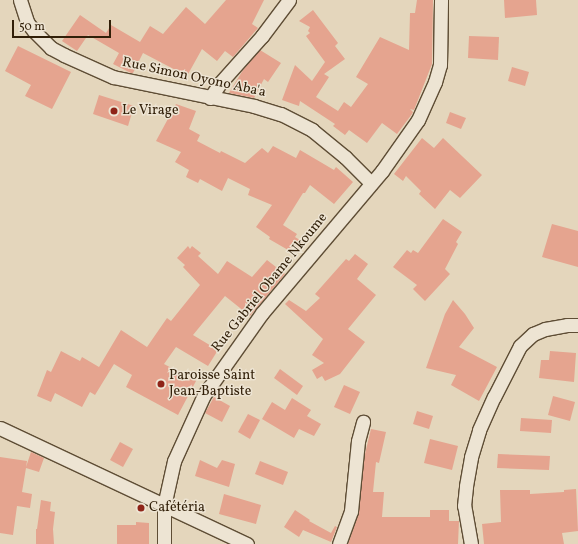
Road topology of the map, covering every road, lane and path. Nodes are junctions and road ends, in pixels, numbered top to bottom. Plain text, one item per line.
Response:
1 (20, 0) edge
2 (289, 0) edge
3 (441, 0) edge
4 (210, 98) junction
5 (371, 182) junction
6 (578, 325) edge
7 (363, 422) dead end
8 (0, 428) edge
9 (164, 506) junction
10 (164, 544) edge
11 (247, 544) edge
12 (338, 544) edge
13 (471, 544) edge

1 - 4 street, Rue Simon Oyono Aba'a
2 - 4 street
3 - 5 street, Rue Gabriel Obame Nkoume
4 - 5 street, Rue Simon Oyono Aba'a
5 - 9 street, Rue Gabriel Obame Nkoume
6 - 13 street
7 - 12 street
8 - 9 street
9 - 10 street, Rue Gabriel Obame Nkoume
9 - 11 street

